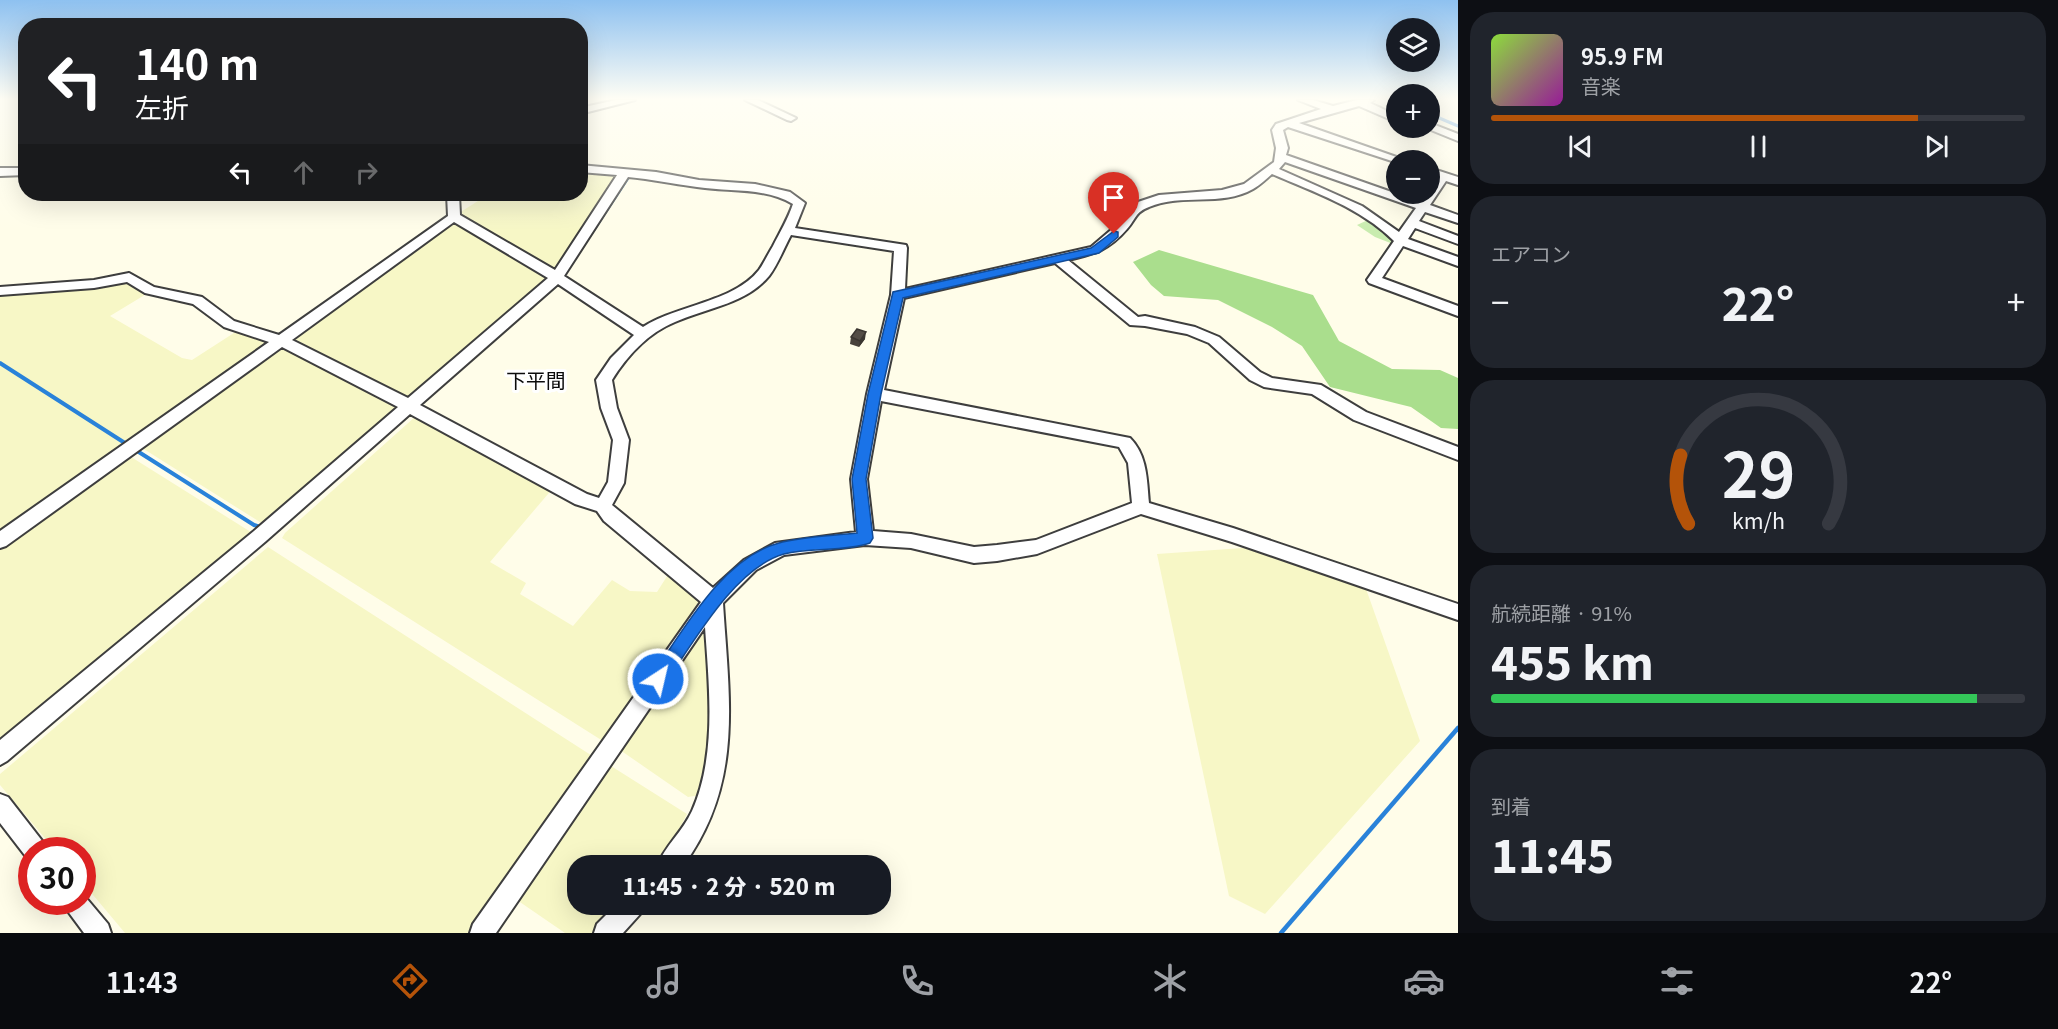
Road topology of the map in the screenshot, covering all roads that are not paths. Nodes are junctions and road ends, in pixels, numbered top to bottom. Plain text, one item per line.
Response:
1 (1280, 144) edge
2 (1349, 144) edge
3 (1386, 156) edge
4 (1282, 157) junction
5 (588, 169) edge
6 (1271, 170) junction
7 (18, 171) edge
8 (0, 172) edge
9 (625, 172) junction
10 (1440, 175) edge
11 (1443, 176) junction
12 (1458, 181) edge
13 (453, 201) edge
14 (1422, 206) junction
15 (454, 217) junction
16 (1458, 219) edge
17 (1412, 223) junction
18 (788, 231) junction
19 (1400, 240) junction
20 (1458, 240) edge
21 (1059, 260) junction
22 (1458, 262) edge
23 (557, 277) junction
24 (0, 291) edge
25 (897, 295) junction
26 (1458, 310) edge
27 (645, 335) junction
28 (282, 341) junction
29 (875, 394) junction
30 (409, 406) junction
31 (1458, 454) edge
32 (603, 506) junction
33 (1141, 507) junction
34 (865, 538) junction
35 (0, 541) edge
36 (713, 600) junction
37 (1458, 612) edge
38 (0, 754) edge
39 (0, 805) edge
40 (25, 837) edge
41 (675, 855) edge
42 (85, 915) edge
43 (623, 915) edge
44 (99, 933) edge
45 (482, 933) edge
46 (606, 933) edge

1 - 4 street
2 - 3 street
4 - 6 street
4 - 14 street
5 - 9 street
6 - 19 street
6 - 21 street
7 - 8 street
9 - 18 street
9 - 23 street
10 - 11 street
11 - 12 street
11 - 14 street
13 - 15 street
14 - 16 street
14 - 17 street
15 - 23 street
15 - 28 street
17 - 19 street
17 - 20 street
18 - 25 street
18 - 27 street
19 - 22 street
19 - 26 street
21 - 25 street
21 - 31 street
23 - 27 street
23 - 30 street
24 - 28 street
25 - 29 street
27 - 32 street
28 - 30 street
28 - 35 street
29 - 33 street
29 - 34 street
30 - 32 street
30 - 38 street
32 - 36 street
33 - 34 street
33 - 37 street
34 - 36 street
36 - 41 street
36 - 45 street
39 - 40 street
42 - 44 street
43 - 46 street

